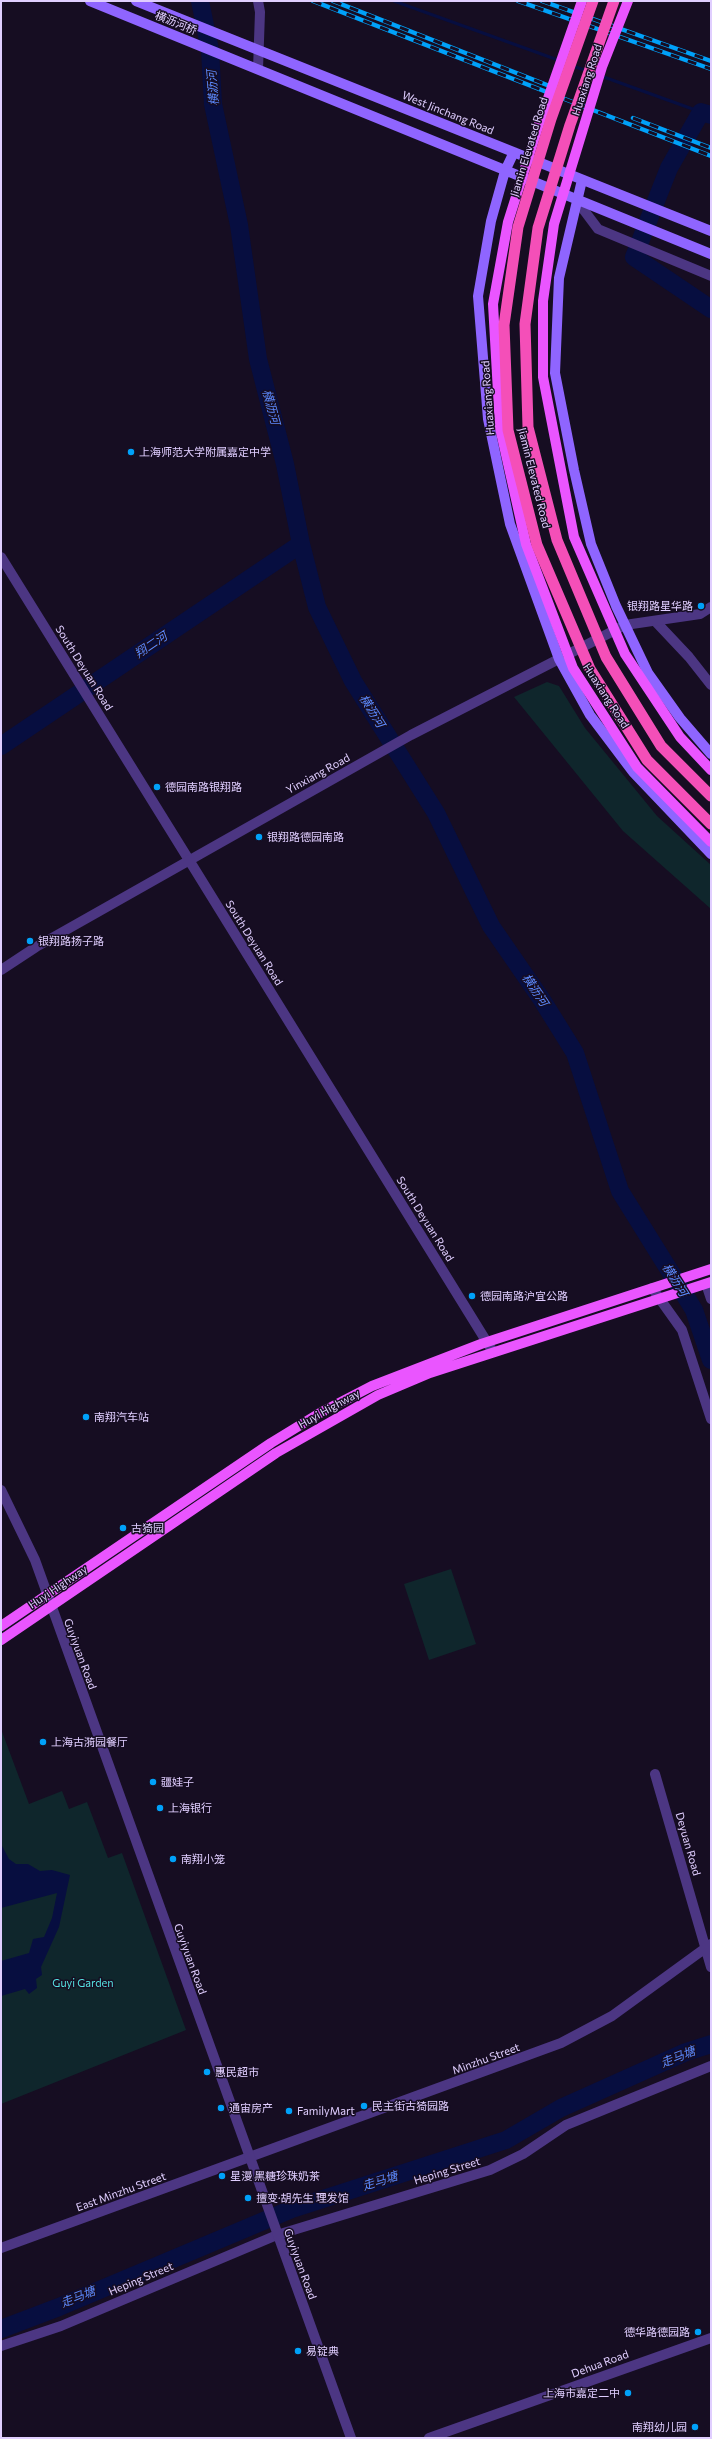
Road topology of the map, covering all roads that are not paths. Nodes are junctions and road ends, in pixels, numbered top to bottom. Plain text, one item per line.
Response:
1 (90, 1) edge
2 (136, 1) edge
3 (258, 1) edge
4 (582, 1) edge
5 (593, 1) edge
6 (614, 1) edge
7 (628, 1) edge
8 (248, 46) joint
9 (258, 50) junction
10 (255, 68) junction
11 (514, 152) junction
12 (506, 171) junction
13 (582, 180) junction
14 (577, 201) junction
15 (711, 231) edge
16 (711, 254) edge
17 (711, 276) edge
18 (1, 557) edge
19 (711, 607) edge
20 (656, 622) junction
21 (625, 624) junction
22 (559, 659) junction
23 (711, 685) edge
24 (711, 754) edge
25 (711, 770) edge
26 (711, 796) edge
27 (711, 824) edge
28 (711, 842) edge
29 (711, 854) edge
30 (189, 860) junction
31 (1, 970) edge
32 (711, 1269) edge
33 (705, 1284) edge
34 (652, 1288) junction
35 (661, 1298) junction
36 (711, 1299) edge
37 (487, 1342) junction
38 (493, 1352) junction
39 (711, 1419) edge
40 (1, 1490) edge
41 (46, 1595) junction
42 (51, 1607) junction
43 (1, 1626) edge
44 (1, 1640) edge
45 (655, 1774) dead end
46 (708, 1946) edge
47 (711, 1967) edge
48 (711, 2066) edge
49 (249, 2159) junction
50 (276, 2232) junction
51 (1, 2248) edge
52 (711, 2338) edge
53 (1, 2346) edge
54 (351, 2438) edge
55 (429, 2438) edge

1 - 10 main road, 横沥河桥
2 - 8 main road, 横沥河桥
3 - 9 street
4 - 28 main road, Huaxiang Road, bridge
5 - 27 highway, Jiamin Elevated Road, bridge
6 - 26 highway, Jiamin Elevated Road, bridge
7 - 25 main road, Huaxiang Road, bridge
8 - 9 main road, West Jinchang Road
9 - 10 street
9 - 11 main road, West Jinchang Road
10 - 12 main road
11 - 12 main road
11 - 13 main road, West Jinchang Road
12 - 14 main road
12 - 22 main road
13 - 14 main road
13 - 15 main road, West Jinchang Road
14 - 16 main road
14 - 17 street
14 - 21 main road
18 - 30 street, South Deyuan Road
19 - 20 street, Yinxiang Road
20 - 21 street, Yinxiang Road
20 - 23 street
21 - 22 street, Yinxiang Road
21 - 24 main road
22 - 29 main road
22 - 30 street, Yinxiang Road
30 - 31 street, Yinxiang Road
30 - 37 street, South Deyuan Road
32 - 34 main road, Huyi Highway
33 - 35 main road, Huyi Highway
33 - 36 street
34 - 35 street
34 - 37 main road, Huyi Highway
35 - 38 main road, Huyi Highway
35 - 39 street
37 - 38 street
37 - 41 main road, Huyi Highway
38 - 42 main road, Huyi Highway
40 - 41 street, Guyiyuan Road
41 - 42 street, Guyiyuan Road
41 - 43 main road, Huyi Highway
42 - 44 main road, Huyi Highway
42 - 49 street, Guyiyuan Road
45 - 46 street, Deyuan Road
46 - 47 street, Deyuan Road
46 - 49 street, Minzhu Street
48 - 50 street, Heping Street
49 - 50 street, Guyiyuan Road
49 - 51 street, East Minzhu Street
50 - 53 street, Heping Street
50 - 54 street, Guyiyuan Road
52 - 55 street, Dehua Road

